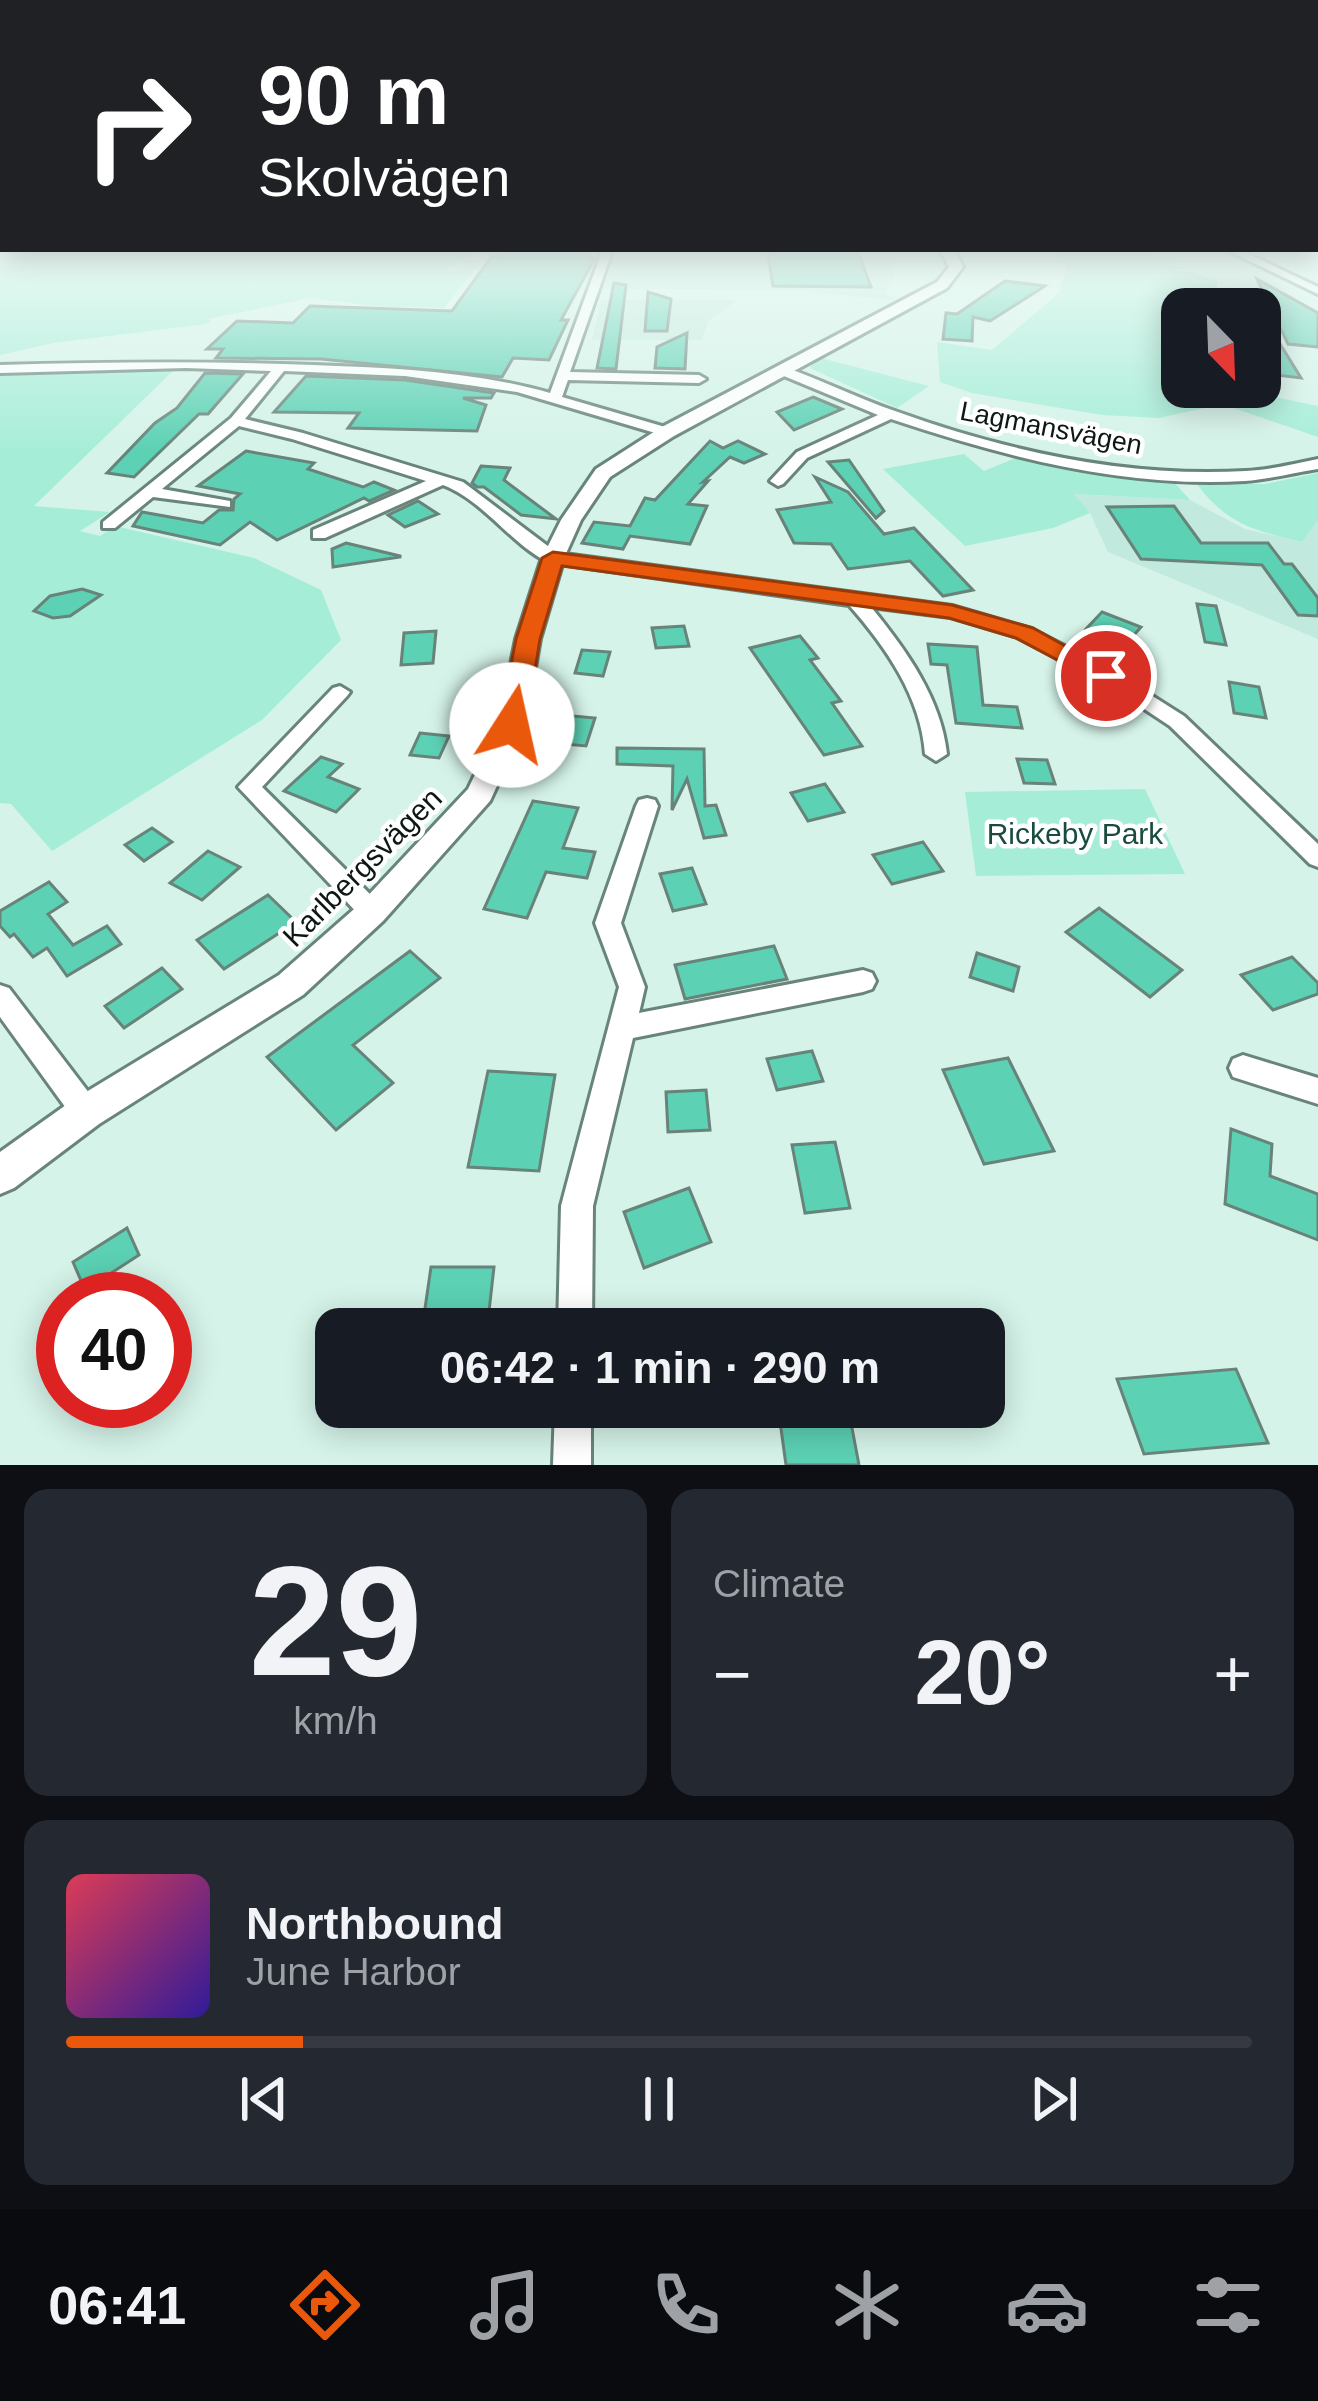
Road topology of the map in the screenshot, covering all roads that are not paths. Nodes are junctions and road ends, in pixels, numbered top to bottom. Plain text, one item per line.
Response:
1 (584, 314) edge
2 (887, 314) edge
3 (281, 367) junction
4 (0, 369) edge
5 (784, 371) junction
6 (561, 376) junction
7 (699, 379) dead end
8 (554, 400) junction
9 (887, 416) junction
10 (236, 421) junction
11 (667, 432) junction
12 (1318, 464) edge
13 (442, 480) junction
14 (778, 481) dead end
15 (151, 491) junction
16 (224, 504) dead end
17 (109, 525) dead end
18 (319, 534) dead end
19 (553, 558) junction
20 (855, 600) junction
21 (340, 692) dead end
22 (936, 754) dead end
23 (647, 806) dead end
24 (1318, 858) edge
25 (372, 912) junction
26 (863, 981) dead end
27 (0, 996) edge
28 (622, 1028) junction
29 (1243, 1068) dead end
30 (1318, 1090) edge
31 (86, 1112) junction
32 (0, 1175) edge
33 (575, 1308) edge
34 (573, 1428) edge
35 (572, 1465) edge

1 - 6 street
2 - 5 street, Karlbergsvägen
3 - 4 street
3 - 8 street
3 - 10 street
5 - 9 street, Lagmansvägen
5 - 11 street, Karlbergsvägen
6 - 7 street
6 - 8 street
8 - 11 street
9 - 12 street, Lagmansvägen
9 - 14 street
10 - 13 street
10 - 15 street
11 - 19 street, Karlbergsvägen
13 - 18 street
13 - 19 street
15 - 16 street
15 - 17 street
19 - 20 street
19 - 25 street, Karlbergsvägen
20 - 22 street
20 - 24 street
21 - 25 street
23 - 28 street
25 - 31 street, Karlbergsvägen
26 - 28 street
27 - 31 street
28 - 33 street
29 - 30 street
31 - 32 street, Karlbergsvägen
34 - 35 street

